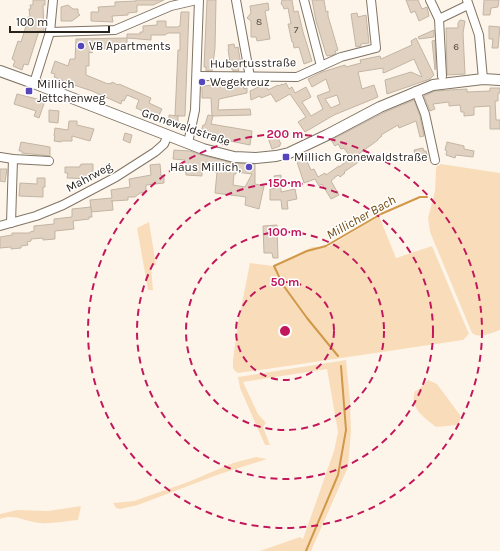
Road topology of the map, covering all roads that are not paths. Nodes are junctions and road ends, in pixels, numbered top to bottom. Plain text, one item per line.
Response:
1 (53, 0) edge
2 (198, 0) edge
3 (236, 0) edge
4 (304, 0) edge
5 (371, 0) edge
6 (430, 0) edge
7 (468, 3) edge
8 (440, 19) junction
9 (50, 32) junction
10 (321, 66) junction
11 (0, 72) edge
12 (197, 76) junction
13 (442, 76) dead end
14 (250, 77) junction
15 (483, 79) junction
16 (500, 80) edge
17 (34, 83) junction
18 (416, 91) junction
19 (168, 135) junction
20 (188, 143) junction
21 (0, 157) edge
22 (13, 159) junction
23 (435, 160) dead end
24 (49, 161) dead end
25 (11, 223) junction
26 (0, 226) edge

1 - 9 street
2 - 9 street
2 - 12 street
3 - 14 street
4 - 10 street
5 - 10 street, Hubertusstraße
6 - 8 street
7 - 8 street
7 - 15 street
8 - 13 street
9 - 17 street
10 - 14 street, Hubertusstraße
11 - 17 main road, Gronewaldstraße
12 - 14 street, Hubertusstraße
12 - 20 street
15 - 16 main road, Gronewaldstraße
15 - 18 main road, Gronewaldstraße
17 - 19 main road, Gronewaldstraße
18 - 20 main road, Gronewaldstraße
18 - 23 street
19 - 20 main road, Gronewaldstraße
19 - 25 street, Mahrweg
21 - 22 street
22 - 24 street
22 - 25 street
25 - 26 street, Mahrweg

